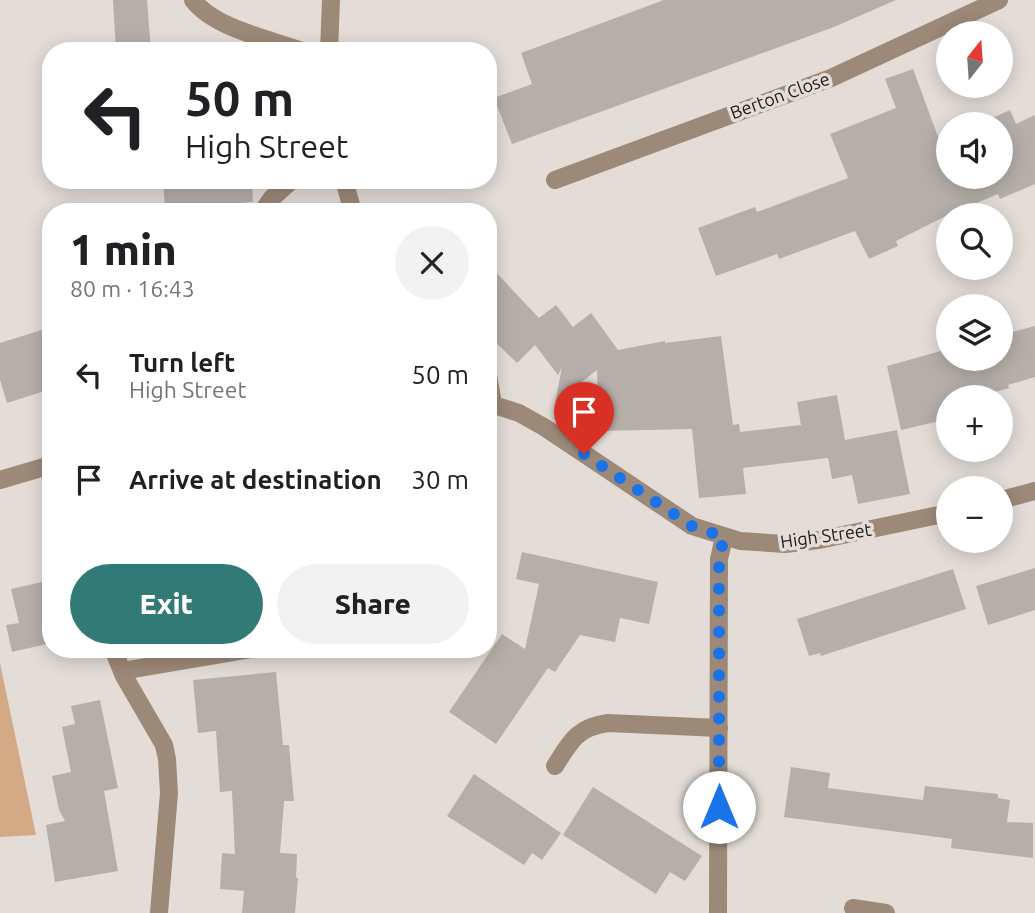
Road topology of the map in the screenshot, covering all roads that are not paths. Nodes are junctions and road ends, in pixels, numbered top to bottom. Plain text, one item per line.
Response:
1 (193, 0) edge
2 (331, 0) edge
3 (999, 0) edge
4 (277, 42) edge
5 (329, 42) edge
6 (555, 180) dead end
7 (282, 189) edge
8 (268, 203) edge
9 (497, 405) edge
10 (42, 468) edge
11 (0, 481) edge
12 (1035, 491) edge
13 (1013, 497) edge
14 (936, 516) edge
15 (724, 537) junction
16 (117, 658) edge
17 (199, 658) edge
18 (122, 671) junction
19 (719, 728) junction
20 (555, 766) dead end
21 (853, 908) dead end
22 (159, 913) edge
23 (719, 913) edge
24 (886, 913) edge

1 - 4 street
2 - 5 street
3 - 6 street, Berton Close
7 - 8 street
9 - 15 street, High Street
10 - 11 street
12 - 13 street
14 - 15 street, High Street
15 - 19 street
16 - 18 street
17 - 18 street
18 - 22 street
19 - 20 street
19 - 23 street
21 - 24 street

